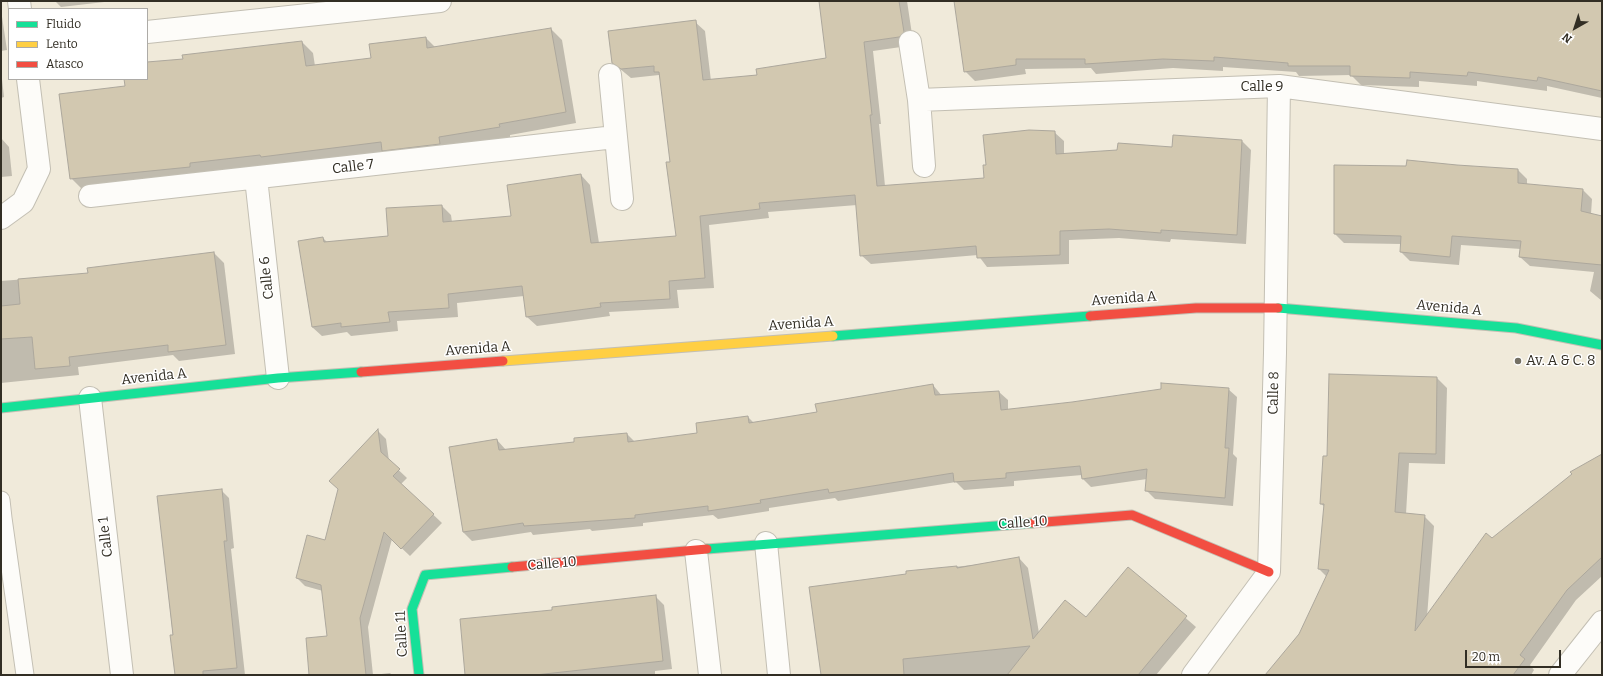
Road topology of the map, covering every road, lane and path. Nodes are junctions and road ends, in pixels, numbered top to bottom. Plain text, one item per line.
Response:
1 (440, 1) edge
2 (315, 7) edge
3 (148, 32) edge
4 (910, 42) dead end
5 (610, 75) dead end
6 (28, 80) edge
7 (1279, 86) junction
8 (919, 100) junction
9 (1602, 129) edge
10 (615, 137) junction
11 (924, 166) dead end
12 (256, 178) junction
13 (90, 196) dead end
14 (622, 199) dead end
15 (1, 218) edge
16 (1275, 308) junction
17 (1602, 345) edge
18 (278, 378) junction
19 (90, 398) junction
20 (1, 408) edge
21 (1, 500) edge
22 (2, 518) edge
23 (766, 543) junction
24 (696, 551) junction
25 (1269, 572) junction
26 (419, 592) joint
27 (1602, 622) edge
28 (25, 675) edge
29 (122, 675) edge
30 (419, 675) edge
31 (710, 675) edge
32 (778, 675) edge
33 (1192, 675) edge
34 (1560, 675) edge

1 - 2 street
2 - 3 street
4 - 8 street
5 - 10 street
6 - 15 street
7 - 8 street, Calle 9
7 - 9 street, Calle 9
7 - 16 street, Calle 8
8 - 11 street
10 - 12 street, Calle 7
10 - 14 street
12 - 13 street, Calle 7
12 - 18 street, Calle 6
16 - 17 street, Avenida A
16 - 18 street, Avenida A
16 - 25 street, Calle 8
18 - 19 street, Avenida A
19 - 20 street, Avenida A
19 - 29 street, Calle 1
21 - 22 lane
22 - 28 lane
23 - 24 street, Calle 10
23 - 25 street, Calle 10
23 - 32 street
24 - 26 street, Calle 10
24 - 31 street
25 - 33 street
26 - 30 street, Calle 11
27 - 34 street

